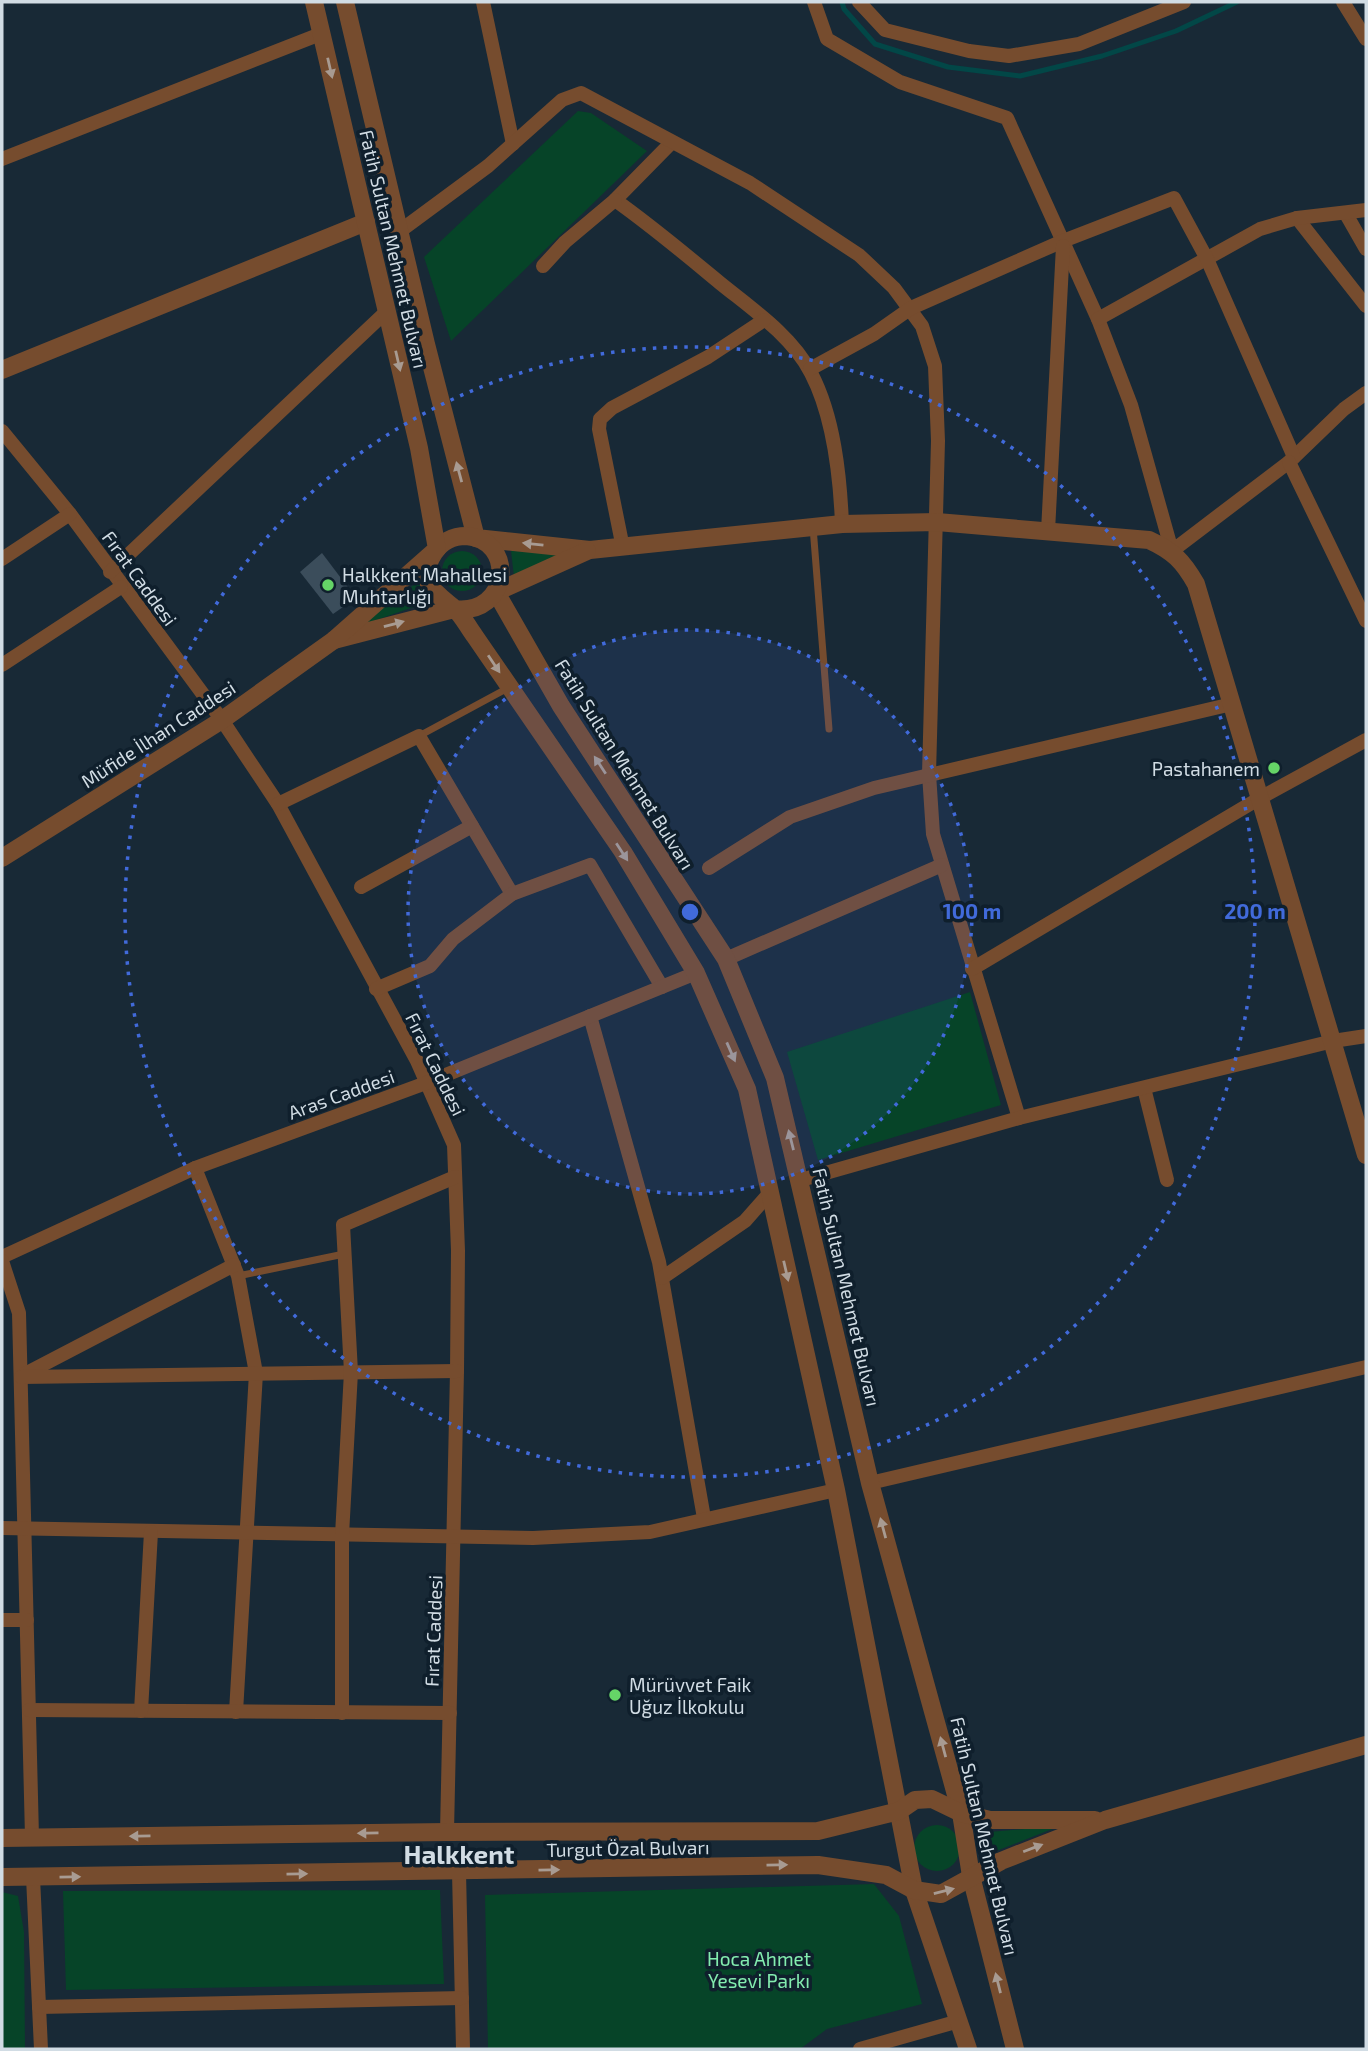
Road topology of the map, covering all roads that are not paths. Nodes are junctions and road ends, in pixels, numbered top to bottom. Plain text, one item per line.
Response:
1 (314, 2) edge
2 (345, 2) edge
3 (814, 2) edge
4 (859, 2) edge
5 (1184, 2) edge
6 (1343, 2) edge
7 (479, 3) edge
8 (323, 33) junction
9 (1366, 39) edge
10 (671, 143) junction
11 (513, 144) junction
12 (2, 159) edge
13 (615, 200) junction
14 (1366, 210) edge
15 (1346, 214) junction
16 (1297, 218) junction
17 (366, 222) junction
18 (400, 231) junction
19 (1063, 242) junction
20 (1366, 248) edge
21 (1207, 259) junction
22 (543, 266) dead end
23 (1366, 306) edge
24 (911, 308) junction
25 (387, 311) junction
26 (1098, 319) junction
27 (764, 320) junction
28 (810, 369) junction
29 (2, 370) edge
30 (1366, 393) edge
31 (2, 431) edge
32 (1292, 460) junction
33 (70, 514) junction
34 (937, 522) junction
35 (842, 524) junction
36 (813, 527) junction
37 (1048, 531) junction
38 (476, 538) junction
39 (623, 548) junction
40 (437, 549) junction
41 (590, 550) junction
42 (1172, 551) junction
43 (2, 559) edge
44 (110, 572) junction
45 (121, 587) junction
46 (496, 592) junction
47 (454, 609) junction
48 (1366, 621) edge
49 (334, 640) junction
50 (2, 665) edge
51 (510, 687) junction
52 (1232, 704) junction
53 (222, 720) junction
54 (828, 729) dead end
55 (419, 736) junction
56 (1366, 740) edge
57 (929, 774) junction
58 (1260, 798) junction
59 (278, 804) junction
60 (472, 826) junction
61 (2, 858) edge
62 (942, 865) junction
63 (709, 868) dead end
64 (361, 887) dead end
65 (512, 894) junction
66 (726, 959) junction
67 (972, 969) junction
68 (696, 973) junction
69 (662, 987) junction
70 (376, 989) junction
71 (590, 1016) junction
72 (1366, 1036) edge
73 (1333, 1041) junction
74 (426, 1083) junction
75 (1144, 1087) junction
76 (1019, 1118) junction
77 (1366, 1154) edge
78 (195, 1168) junction
79 (455, 1177) junction
80 (801, 1180) junction
81 (1167, 1180) dead end
82 (768, 1195) junction
83 (344, 1254) junction
84 (2, 1259) edge
85 (236, 1270) junction
86 (662, 1278) junction
87 (6, 1287) edge
88 (1366, 1367) edge
89 (457, 1371) junction
90 (351, 1372) junction
91 (256, 1373) junction
92 (20, 1377) junction
93 (870, 1483) junction
94 (836, 1490) junction
95 (704, 1518) junction
96 (2, 1528) edge
97 (25, 1529) junction
98 (151, 1532) junction
99 (244, 1534) junction
100 (342, 1535) junction
101 (455, 1537) junction
102 (2, 1620) edge
103 (27, 1620) junction
104 (29, 1710) junction
105 (141, 1711) junction
106 (236, 1712) junction
107 (342, 1713) junction
108 (450, 1713) junction
109 (1366, 1745) edge
110 (899, 1811) junction
111 (961, 1813) junction
112 (1105, 1820) junction
113 (447, 1832) junction
114 (32, 1837) junction
115 (2, 1838) edge
116 (459, 1872) junction
117 (971, 1876) junction
118 (2, 1877) edge
119 (33, 1877) junction
120 (914, 1890) junction
121 (462, 1998) junction
122 (39, 2007) junction
123 (960, 2021) junction
124 (41, 2049) edge
125 (463, 2049) edge
126 (860, 2049) edge
127 (968, 2049) edge
128 (1015, 2049) edge

1 - 8 street, Fatih Sultan Mehmet Bulvarı
2 - 18 street, Fatih Sultan Mehmet Bulvarı
3 - 19 street
4 - 5 street
6 - 9 street
7 - 11 street
8 - 12 street
8 -> 17 street, Fatih Sultan Mehmet Bulvarı
10 - 11 street
10 - 13 street
10 - 24 street
11 - 18 street
13 - 22 street
13 - 27 street
14 - 15 street
15 - 16 street
15 - 20 street
16 - 21 street
16 - 23 street
17 - 25 street, Fatih Sultan Mehmet Bulvarı
17 - 29 street
38 -> 18 street, Fatih Sultan Mehmet Bulvarı
19 - 21 street
19 - 24 street
19 - 26 street
19 - 37 street
21 - 26 street
21 - 32 street
24 - 28 street
24 - 34 street
25 -> 40 street, Fatih Sultan Mehmet Bulvarı
25 - 44 street
26 - 42 street
27 - 28 street
27 - 39 street
28 - 35 street
30 - 32 street
31 - 33 street, Fırat Caddesi
32 - 42 street
32 - 48 street
33 - 43 street
33 - 44 street, Fırat Caddesi
34 - 35 street
34 - 37 street
34 - 57 street
35 - 36 street
36 - 39 street
36 - 54 lane
37 - 42 street
38 - 40 street
41 -> 38 street
38 - 46 street
39 - 41 street
40 - 47 street
40 - 49 street, Müfide İlhan Caddesi
41 - 46 street
42 - 52 street
44 - 45 street, Fırat Caddesi
45 - 50 street
45 - 53 street, Fırat Caddesi
46 - 47 street
66 -> 46 street, Fatih Sultan Mehmet Bulvarı
49 -> 47 street
47 -> 51 street
49 - 53 street, Müfide İlhan Caddesi
51 - 55 lane
51 -> 68 street
52 - 57 street
52 - 58 street
53 - 59 street, Fırat Caddesi
53 - 61 street, Müfide İlhan Caddesi
55 - 59 street
55 - 60 street
56 - 58 street
57 - 62 street
57 - 63 street
58 - 67 street
58 - 73 street
59 - 70 street, Fırat Caddesi
60 - 64 street
60 - 65 street
62 - 66 street
62 - 67 street
65 - 69 street
65 - 70 street
80 -> 66 street, Fatih Sultan Mehmet Bulvarı
67 - 76 street
68 - 69 street, Aras Caddesi
68 -> 82 street
69 - 71 street, Aras Caddesi
70 - 74 street, Fırat Caddesi
71 - 74 street, Aras Caddesi
71 - 86 street
72 - 73 street
73 - 75 street
73 - 77 street
74 - 78 street, Aras Caddesi
74 - 79 street, Fırat Caddesi
75 - 76 street
75 - 81 street
76 - 80 street
78 - 84 street, Aras Caddesi
78 - 85 street
79 - 83 street
79 - 89 street, Fırat Caddesi
80 - 93 street, Fatih Sultan Mehmet Bulvarı
82 - 86 street
82 -> 94 street
83 - 85 lane
83 - 90 street
84 - 87 street
85 - 91 street
85 - 92 street
86 - 95 street
87 - 92 street
88 - 93 street
89 - 90 street
89 - 101 street, Fırat Caddesi
90 - 91 street
90 - 100 street
91 - 92 street
91 - 99 street
92 - 97 street
111 -> 93 street, Fatih Sultan Mehmet Bulvarı
94 - 95 street
94 - 110 street
95 - 101 street
96 - 97 street
97 - 98 street
97 - 103 street
98 - 99 street
98 - 105 street
99 - 100 street
99 - 106 street
100 - 101 street
100 - 107 street
101 - 108 street, Fırat Caddesi
102 - 103 street
103 - 104 street
104 - 105 street
104 - 114 street
105 - 106 street
106 - 107 street
107 - 108 street
108 - 113 street, Fırat Caddesi
109 - 112 street
110 - 111 street, Turgut Özal Bulvarı
110 - 113 street, Turgut Özal Bulvarı
110 - 120 street
111 - 112 street, Turgut Özal Bulvarı
111 - 117 street, Fatih Sultan Mehmet Bulvarı
117 -> 112 street
113 -> 114 street, Turgut Özal Bulvarı
114 - 115 street, Turgut Özal Bulvarı
119 -> 116 street, Turgut Özal Bulvarı
116 -> 120 street, Turgut Özal Bulvarı
116 - 121 street
120 -> 117 street
128 -> 117 street, Fatih Sultan Mehmet Bulvarı
118 - 119 street, Turgut Özal Bulvarı
119 - 122 street
120 - 123 street
121 - 122 street
121 - 125 street
122 - 124 street
123 - 126 street
123 - 127 street

